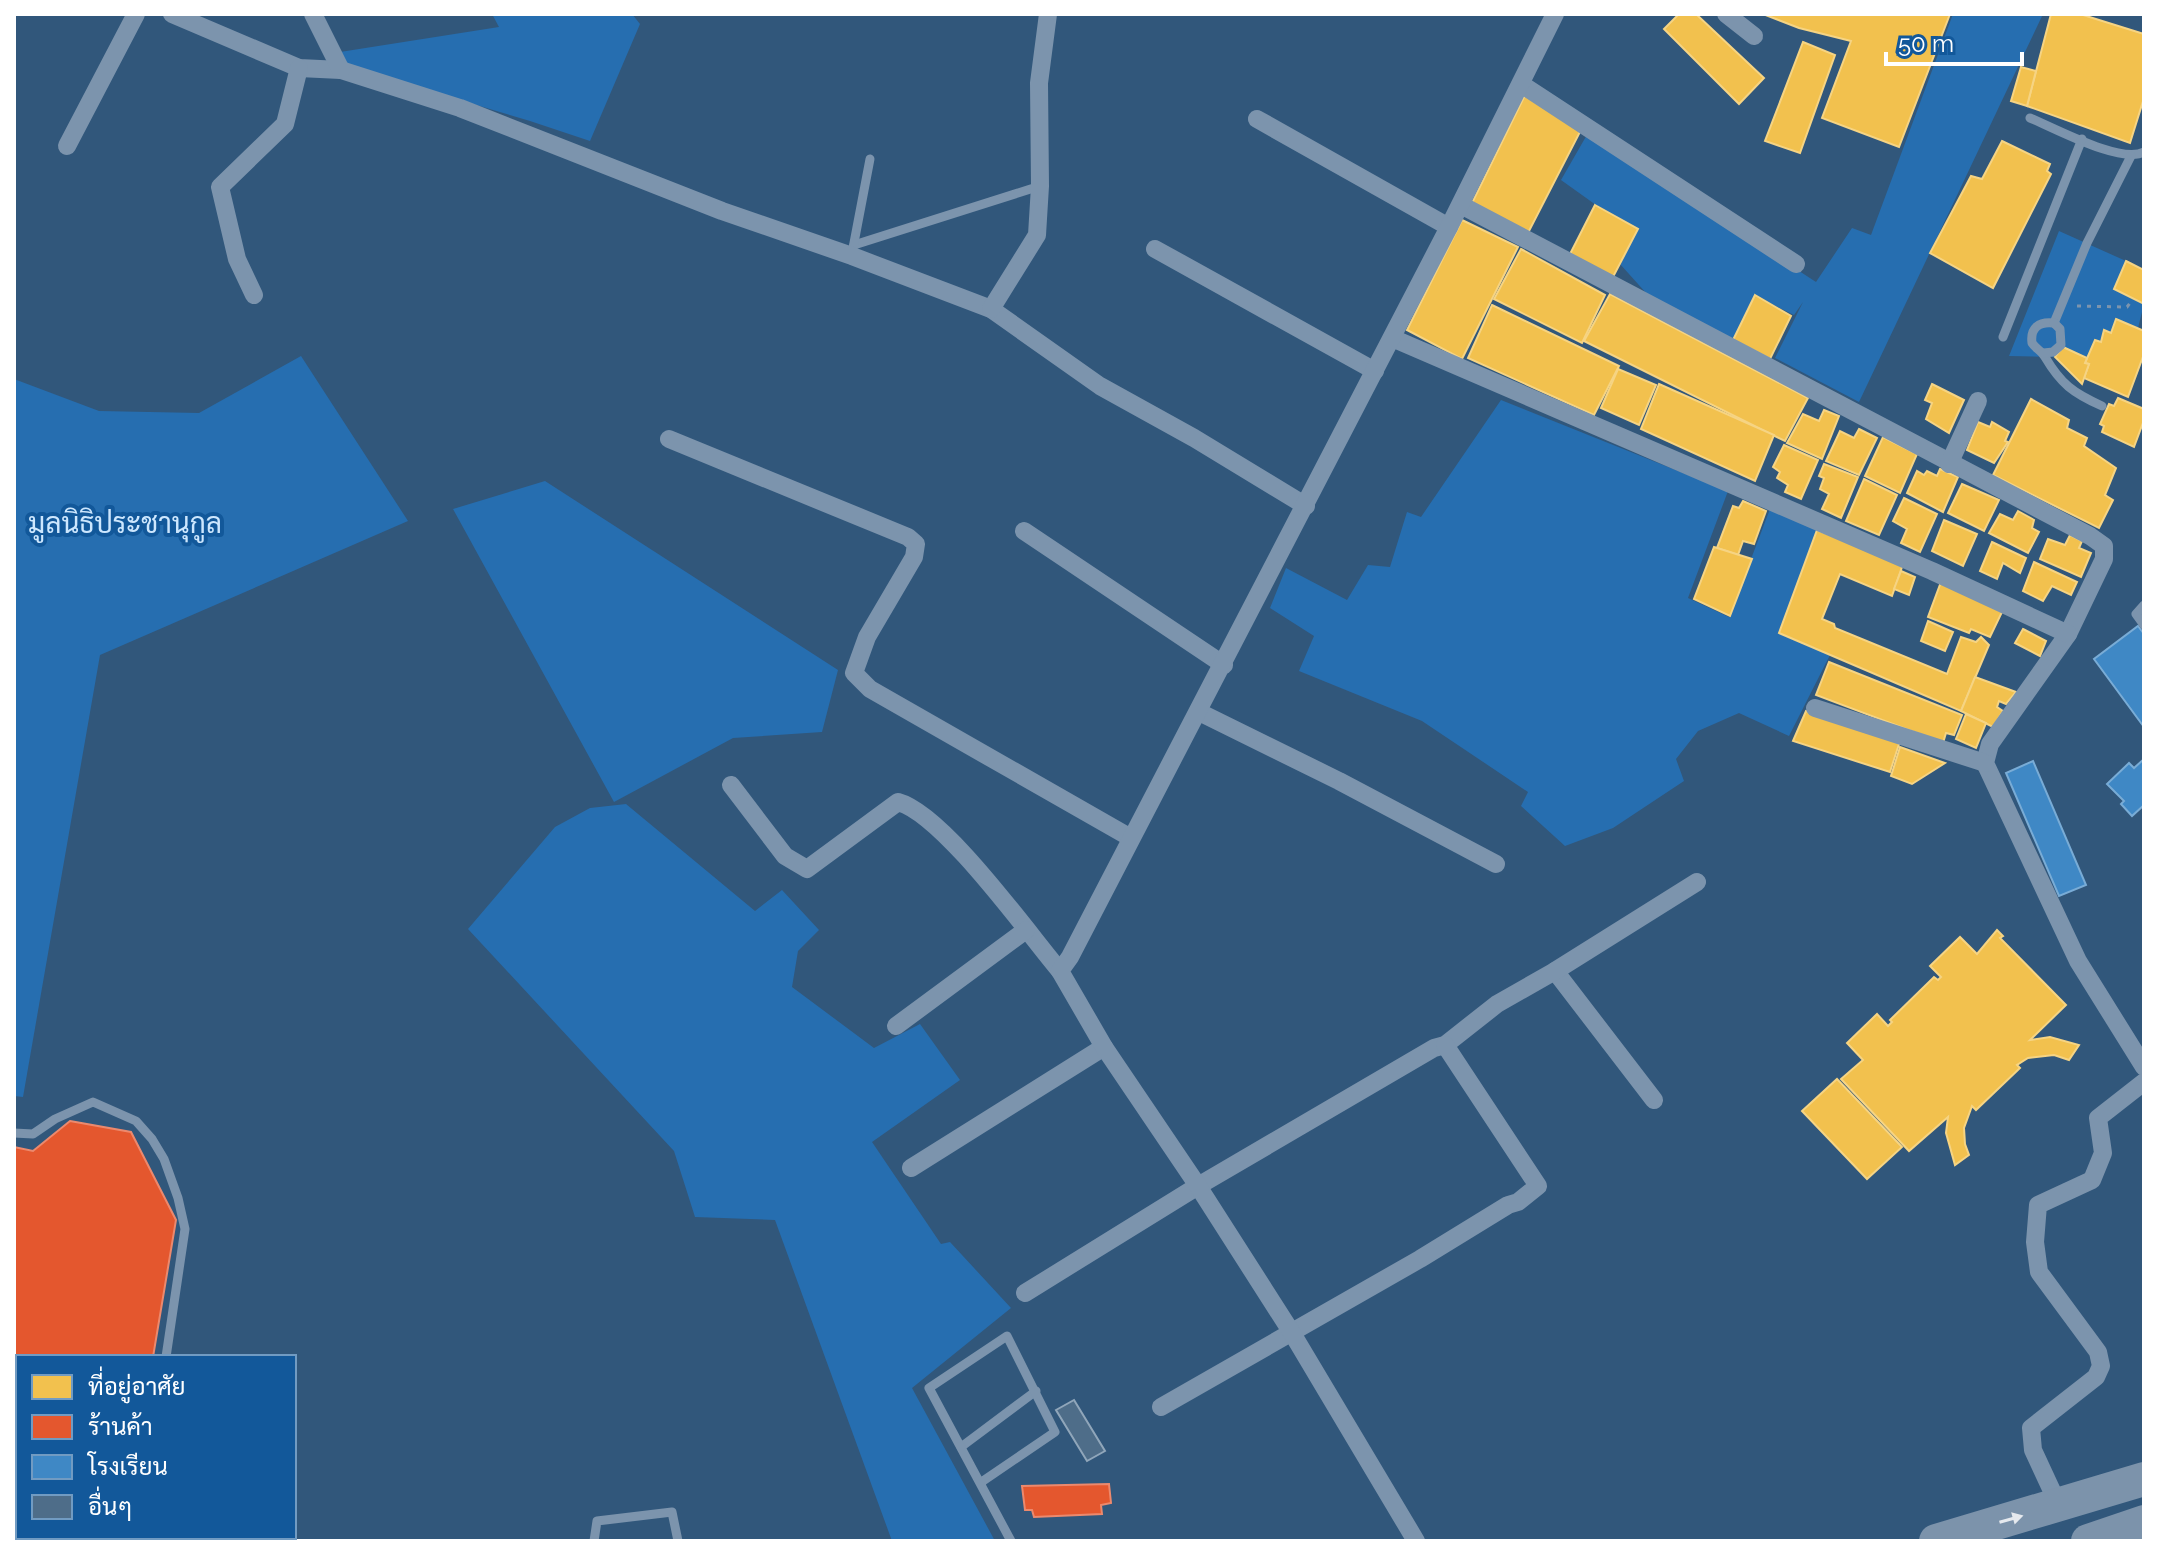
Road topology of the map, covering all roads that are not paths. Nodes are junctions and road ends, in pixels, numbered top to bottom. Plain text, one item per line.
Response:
1 (136, 14) edge
2 (172, 14) edge
3 (313, 14) edge
4 (1048, 14) edge
5 (1555, 14) edge
6 (1726, 14) edge
7 (1754, 36) dead end
8 (299, 68) junction
9 (341, 70) junction
10 (1521, 84) junction
11 (2030, 118) dead end
12 (1257, 119) dead end
13 (2082, 139) junction
14 (67, 146) dead end
15 (2144, 152) edge
16 (2131, 156) junction
17 (870, 159) dead end
18 (1040, 186) junction
19 (1461, 205) junction
20 (1449, 227) junction
21 (1155, 249) dead end
22 (853, 250) junction
23 (1796, 264) dead end
24 (254, 295) dead end
25 (991, 309) junction
26 (2054, 323) junction
27 (2003, 337) dead end
28 (1392, 338) junction
29 (2044, 353) junction
30 (1375, 371) junction
31 (1978, 401) dead end
32 (2102, 406) dead end
33 (669, 439) dead end
34 (1949, 464) junction
35 (1306, 506) junction
36 (1024, 531) dead end
37 (2144, 605) edge
38 (2144, 625) edge
39 (2068, 634) junction
40 (1224, 665) junction
41 (1815, 708) dead end
42 (1199, 712) junction
43 (1985, 763) junction
44 (731, 785) dead end
45 (1131, 838) junction
46 (1496, 864) dead end
47 (1697, 882) dead end
48 (1026, 930) junction
49 (1060, 971) junction
50 (1555, 971) junction
51 (896, 1026) dead end
52 (1445, 1045) junction
53 (1104, 1047) junction
54 (2144, 1067) edge
55 (2144, 1082) edge
56 (1654, 1100) dead end
57 (14, 1133) edge
58 (911, 1168) dead end
59 (1198, 1186) junction
60 (1025, 1293) dead end
61 (1292, 1333) junction
62 (166, 1355) edge
63 (1036, 1391) junction
64 (1161, 1407) dead end
65 (961, 1447) junction
66 (2144, 1479) edge
67 (980, 1483) junction
68 (2058, 1504) junction
69 (2144, 1522) edge
70 (56, 1539) edge
71 (33, 1541) edge
72 (594, 1541) edge
73 (678, 1541) edge
74 (1011, 1541) edge
75 (1416, 1541) edge
76 (1936, 1541) edge
77 (2088, 1541) edge

1 - 14 street
2 - 8 street
3 - 9 street
4 - 18 street
5 - 10 street
6 - 7 street
8 - 9 street
8 - 24 street
9 - 22 street
10 - 19 street
10 - 23 street
11 - 13 lane
12 - 20 street
13 - 16 lane
13 - 27 lane
15 - 16 lane
16 - 26 lane
17 - 22 lane
18 - 22 lane
18 - 25 street
19 - 20 street
19 - 34 street
20 - 28 street
21 - 30 street
22 - 25 street
25 - 35 street
26 - 29 lane
26 - 29 lane
28 - 30 street
28 - 39 street
29 - 32 lane
30 - 35 street
31 - 34 street
33 - 45 street
34 - 39 street
35 - 40 street
36 - 40 street
37 - 38 lane
39 - 43 street
40 - 42 street
41 - 43 street
42 - 45 street
42 - 46 street
43 - 54 street
44 - 48 street
45 - 49 street
47 - 50 street
48 - 49 street
48 - 51 street
49 - 53 street
50 - 52 street
50 - 56 street
52 - 59 street
52 - 61 street
53 - 58 street
53 - 59 street
55 - 68 street
57 - 62 lane
59 - 60 street
59 - 61 street
61 - 64 street
61 - 75 street
63 - 65 lane
63 - 65 lane
63 - 67 lane
65 - 67 lane
66 - 68 highway
67 - 74 lane
76 -> 68 highway
69 - 77 highway
70 - 71 lane
72 - 73 lane

